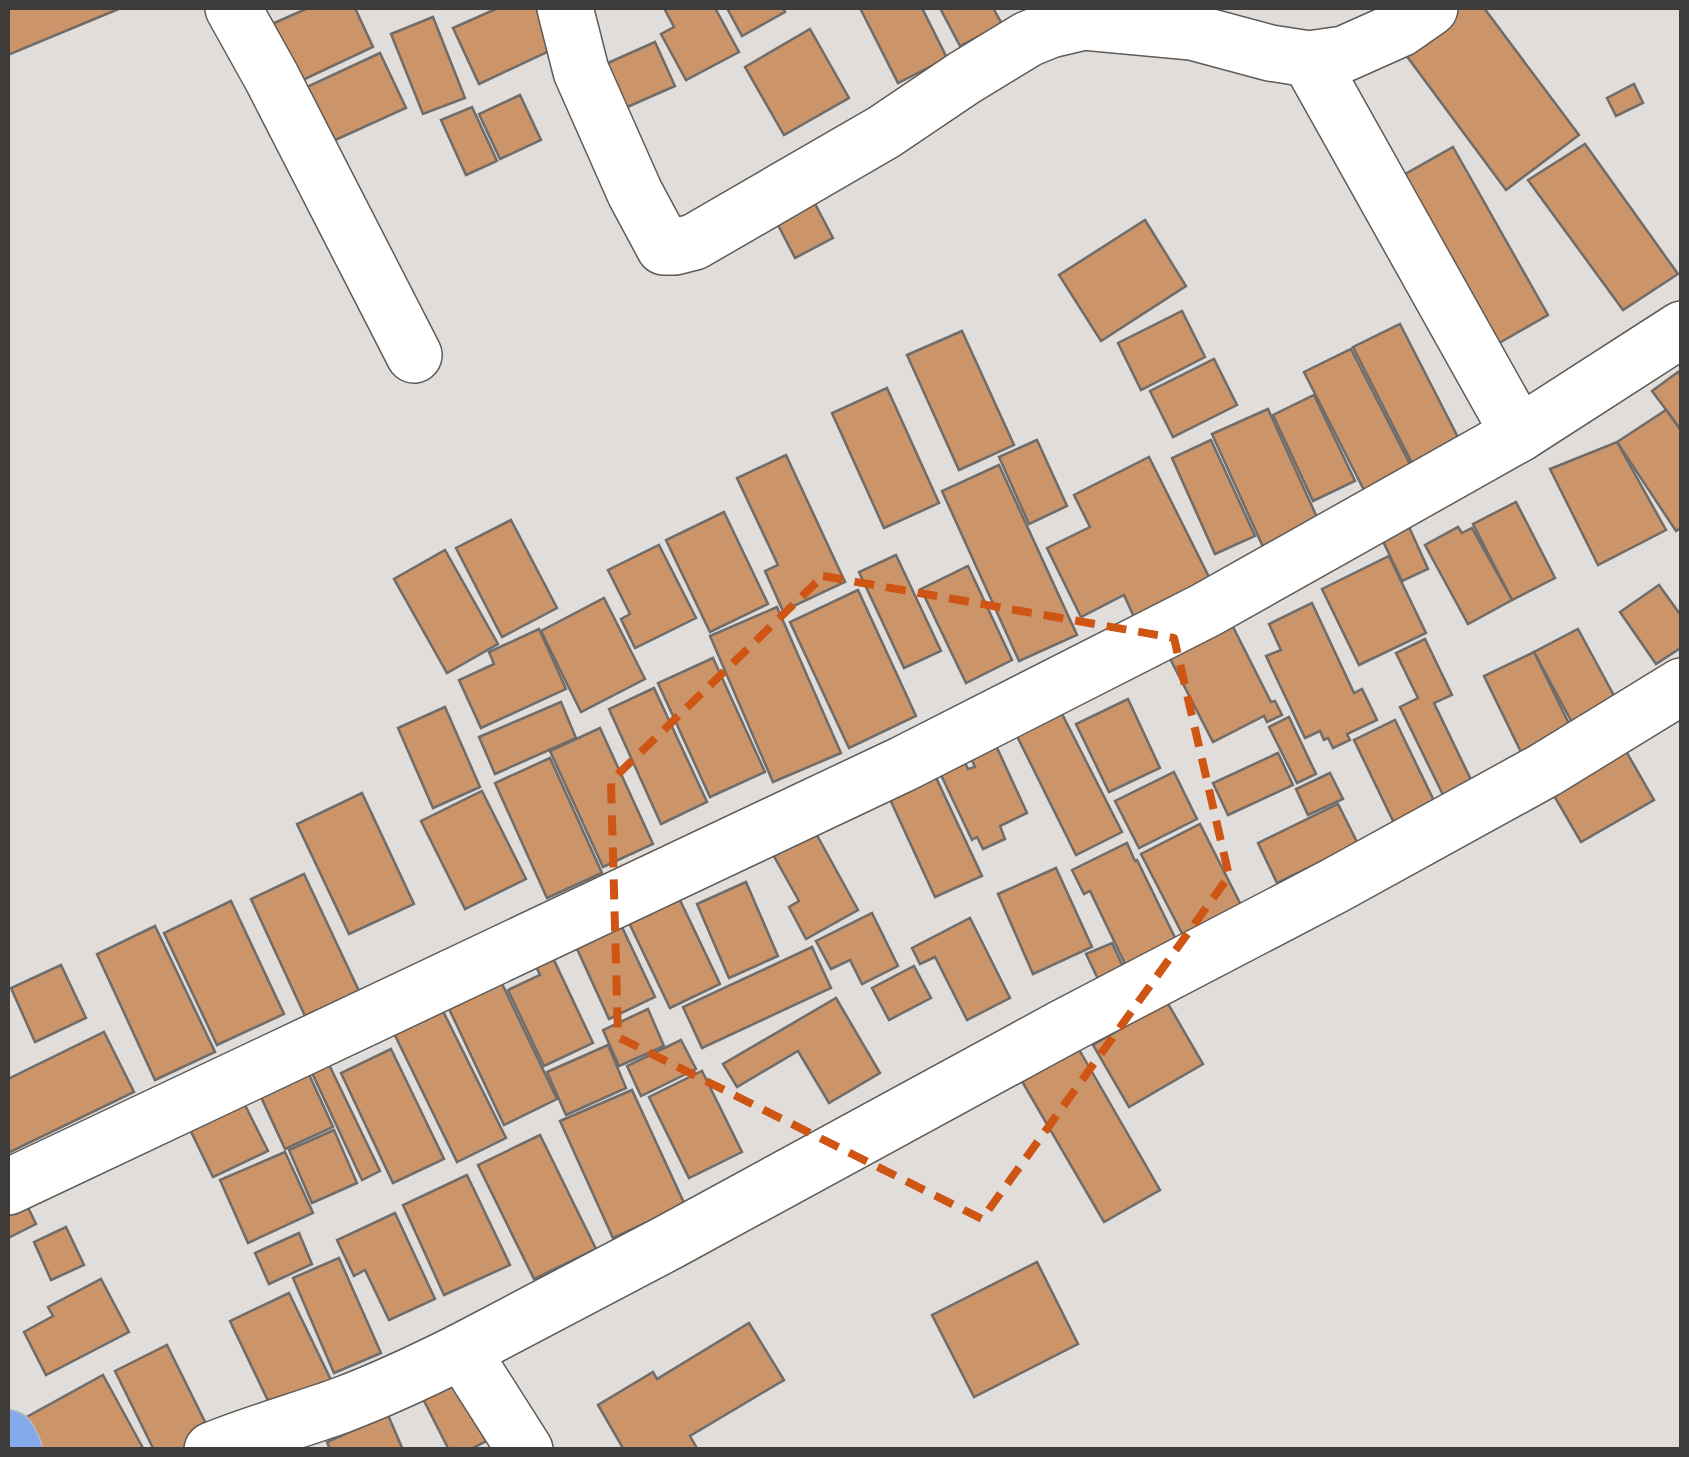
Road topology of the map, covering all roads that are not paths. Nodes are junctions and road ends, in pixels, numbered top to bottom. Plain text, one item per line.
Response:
1 (232, 8) edge
2 (1430, 8) edge
3 (574, 10) edge
4 (1309, 59) junction
5 (1682, 329) edge
6 (414, 355) dead end
7 (1519, 434) junction
8 (1682, 686) edge
9 (8, 1188) edge
10 (462, 1351) junction
11 (8, 1438) edge
12 (14, 1450) edge
13 (212, 1450) edge
14 (525, 1450) edge

1 - 6 street
2 - 4 street
3 - 4 street
4 - 7 street
5 - 7 street
7 - 9 street
8 - 10 street
10 - 13 street
10 - 14 street
11 - 12 highway

